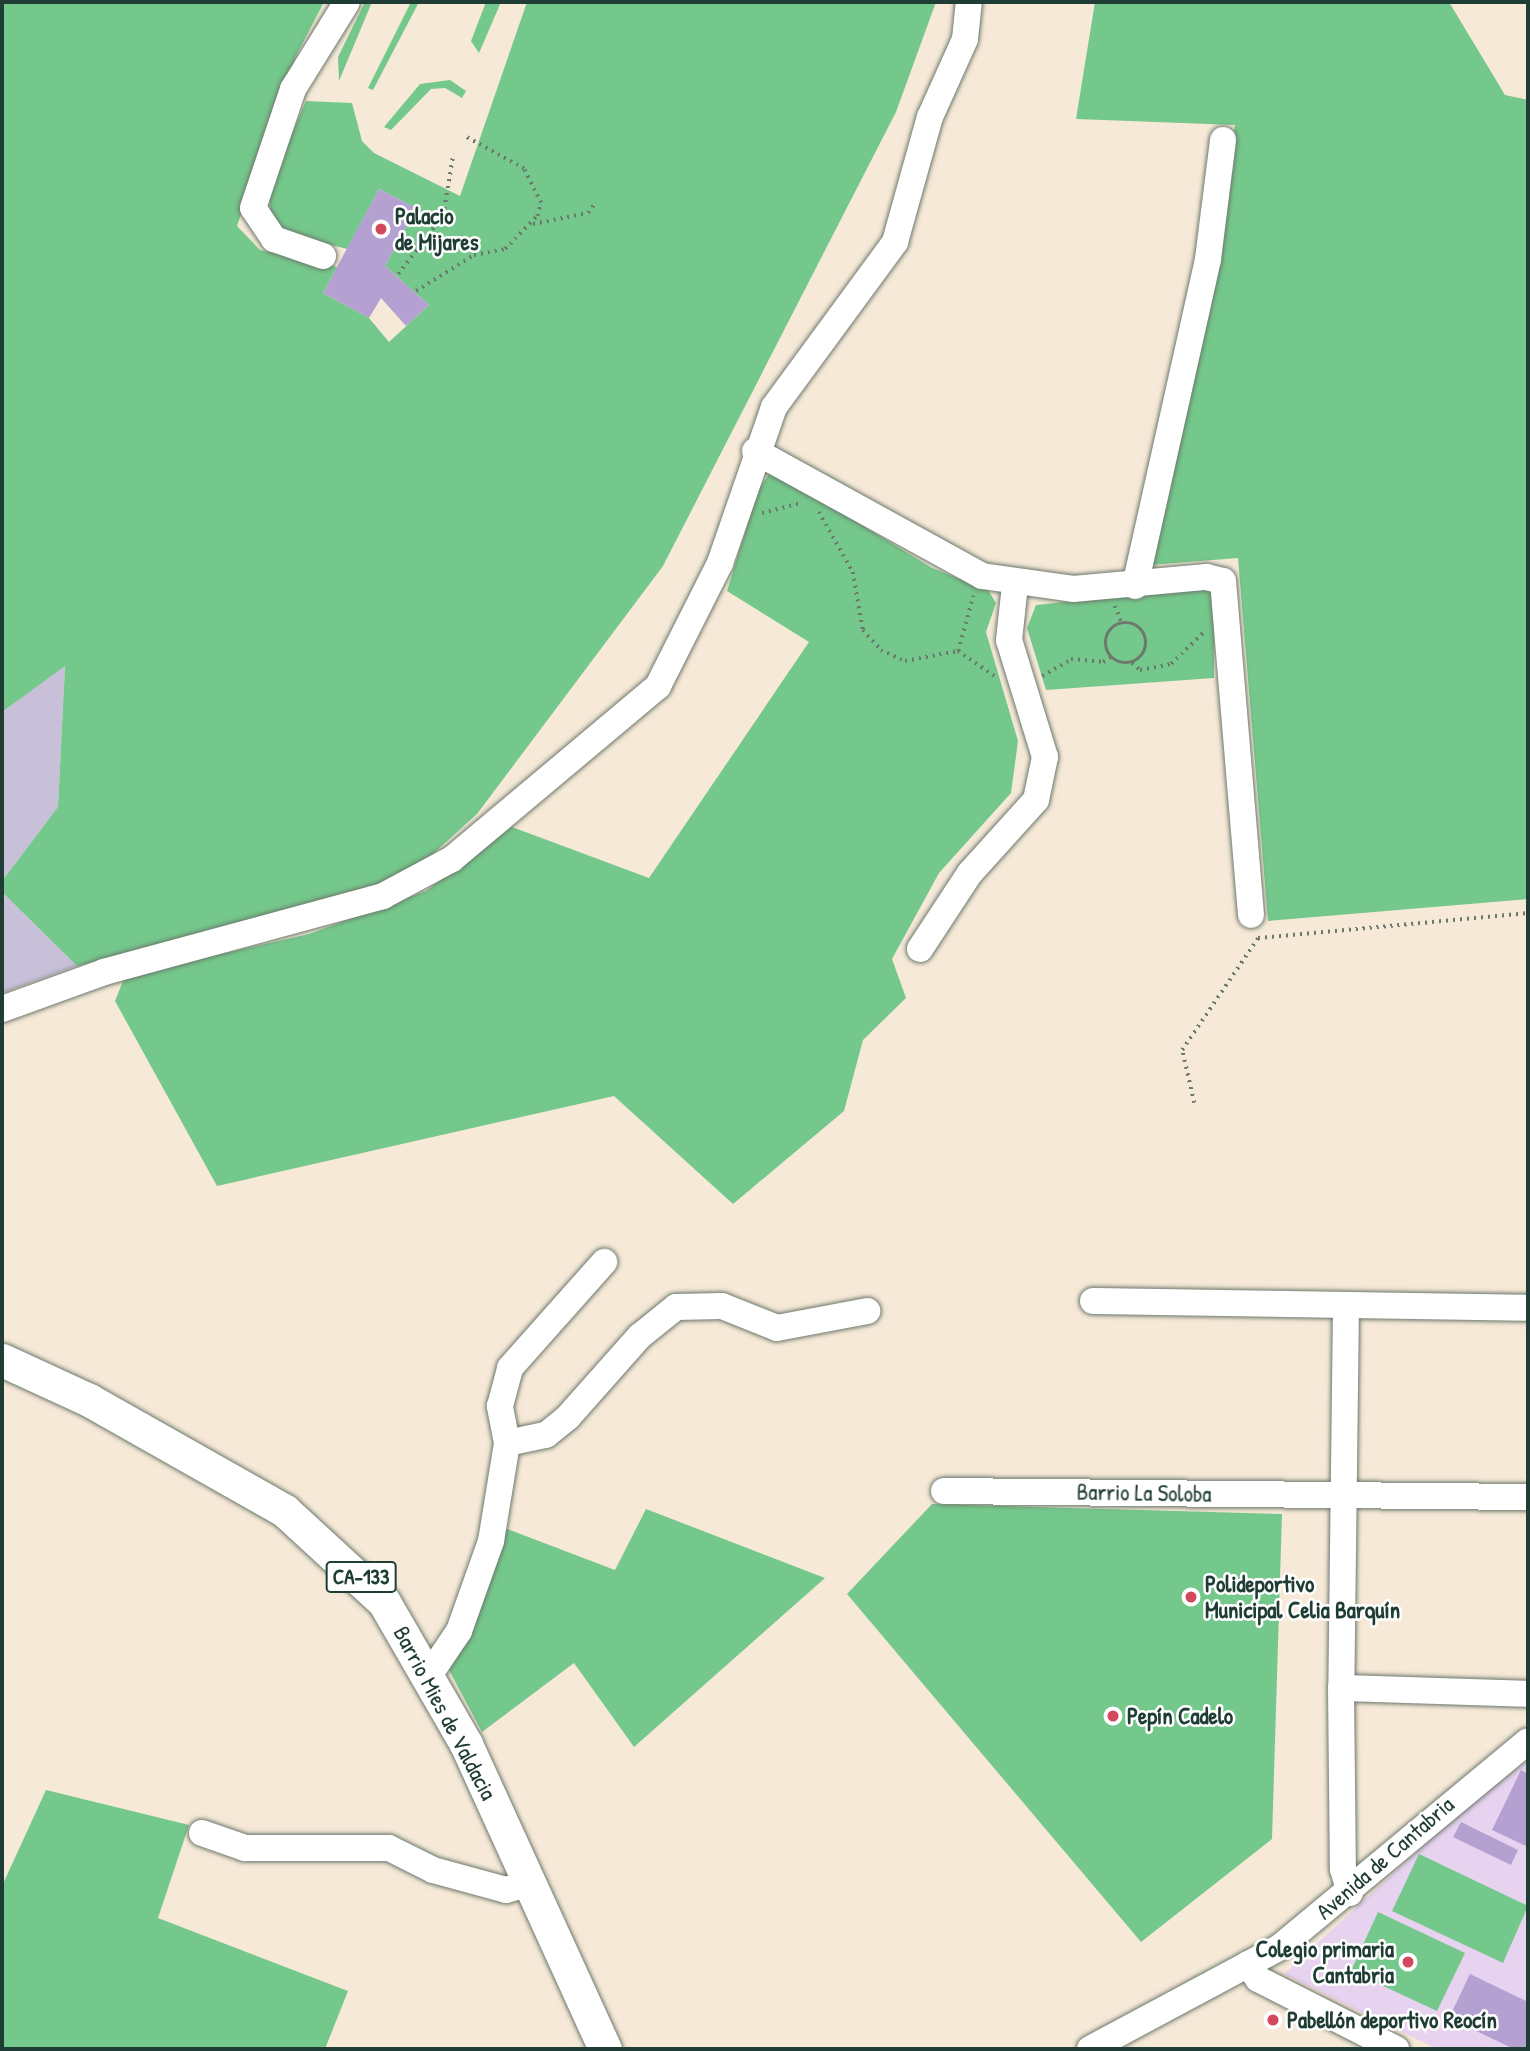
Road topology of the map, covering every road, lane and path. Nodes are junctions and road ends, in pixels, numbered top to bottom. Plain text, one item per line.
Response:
1 (347, 2) edge
2 (969, 2) edge
3 (466, 136) dead end
4 (1223, 140) dead end
5 (453, 154) dead end
6 (595, 203) dead end
7 (531, 224) junction
8 (323, 256) dead end
9 (398, 274) dead end
10 (416, 291) dead end
11 (755, 451) junction
12 (731, 527) junction
13 (982, 576) junction
14 (1015, 585) junction
15 (1135, 586) junction
16 (1230, 614) junction
17 (1132, 663) junction
18 (1528, 913) edge
19 (1251, 915) dead end
20 (920, 949) dead end
21 (2, 1009) edge
22 (1194, 1103) dead end
23 (604, 1262) dead end
24 (1093, 1301) dead end
25 (1346, 1305) junction
26 (1528, 1308) edge
27 (867, 1311) dead end
28 (2, 1360) edge
29 (507, 1443) junction
30 (944, 1492) dead end
31 (1344, 1495) junction
32 (1528, 1497) edge
33 (430, 1674) junction
34 (1341, 1688) junction
35 (1528, 1694) edge
36 (1528, 1741) edge
37 (202, 1833) dead end
38 (530, 1883) junction
39 (1350, 1893) junction
40 (1248, 1964) junction
41 (605, 2049) edge
42 (1090, 2049) edge
43 (1396, 2049) edge

1 - 8 street
2 - 11 street
3 - 7 path
4 - 15 street
5 - 9 path
6 - 7 path
7 - 10 path
11 - 12 street
11 - 13 street
12 - 13 path
12 - 21 street
13 - 14 street
14 - 15 street
14 - 20 street
15 - 16 street
16 - 17 path
16 - 19 street
17 - 17 path
18 - 22 path
23 - 29 street
24 - 25 street
25 - 26 street
25 - 31 street
27 - 29 street
28 - 33 main road, Barrio Mies de Valdacia / CA-133
29 - 33 street
30 - 31 street, Barrio La Soloba
31 - 32 street, Barrio La Soloba
31 - 34 street
33 - 38 main road, Barrio Mies de Valdacia / CA-133
34 - 35 street
34 - 39 street
36 - 39 street, Avenida de Cantabria
37 - 38 street
38 - 41 main road, Barrio Mies de Valdacia / CA-133
39 - 40 street, Avenida de Cantabria
40 - 42 street, Avenida de Cantabria
40 - 43 street

